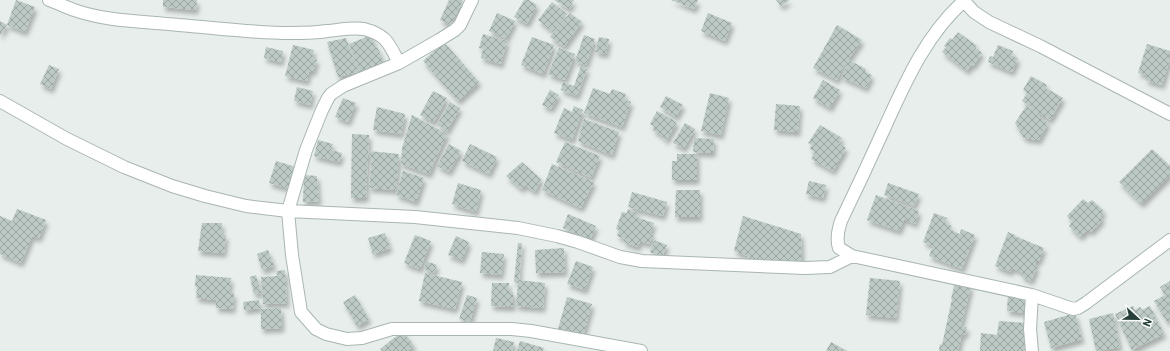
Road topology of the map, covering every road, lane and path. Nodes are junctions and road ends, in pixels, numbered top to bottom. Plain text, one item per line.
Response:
1 (49, 0) edge
2 (472, 0) edge
3 (964, 0) edge
4 (399, 63) junction
5 (0, 101) edge
6 (1170, 114) edge
7 (288, 211) junction
8 (1170, 240) edge
9 (852, 256) junction
10 (1032, 295) junction
11 (641, 351) edge
12 (1032, 351) edge

1 - 4 street
2 - 4 street
3 - 6 street
3 - 9 street
4 - 7 street
5 - 7 street
7 - 9 street
7 - 11 street
8 - 10 street
9 - 10 street
10 - 12 street

